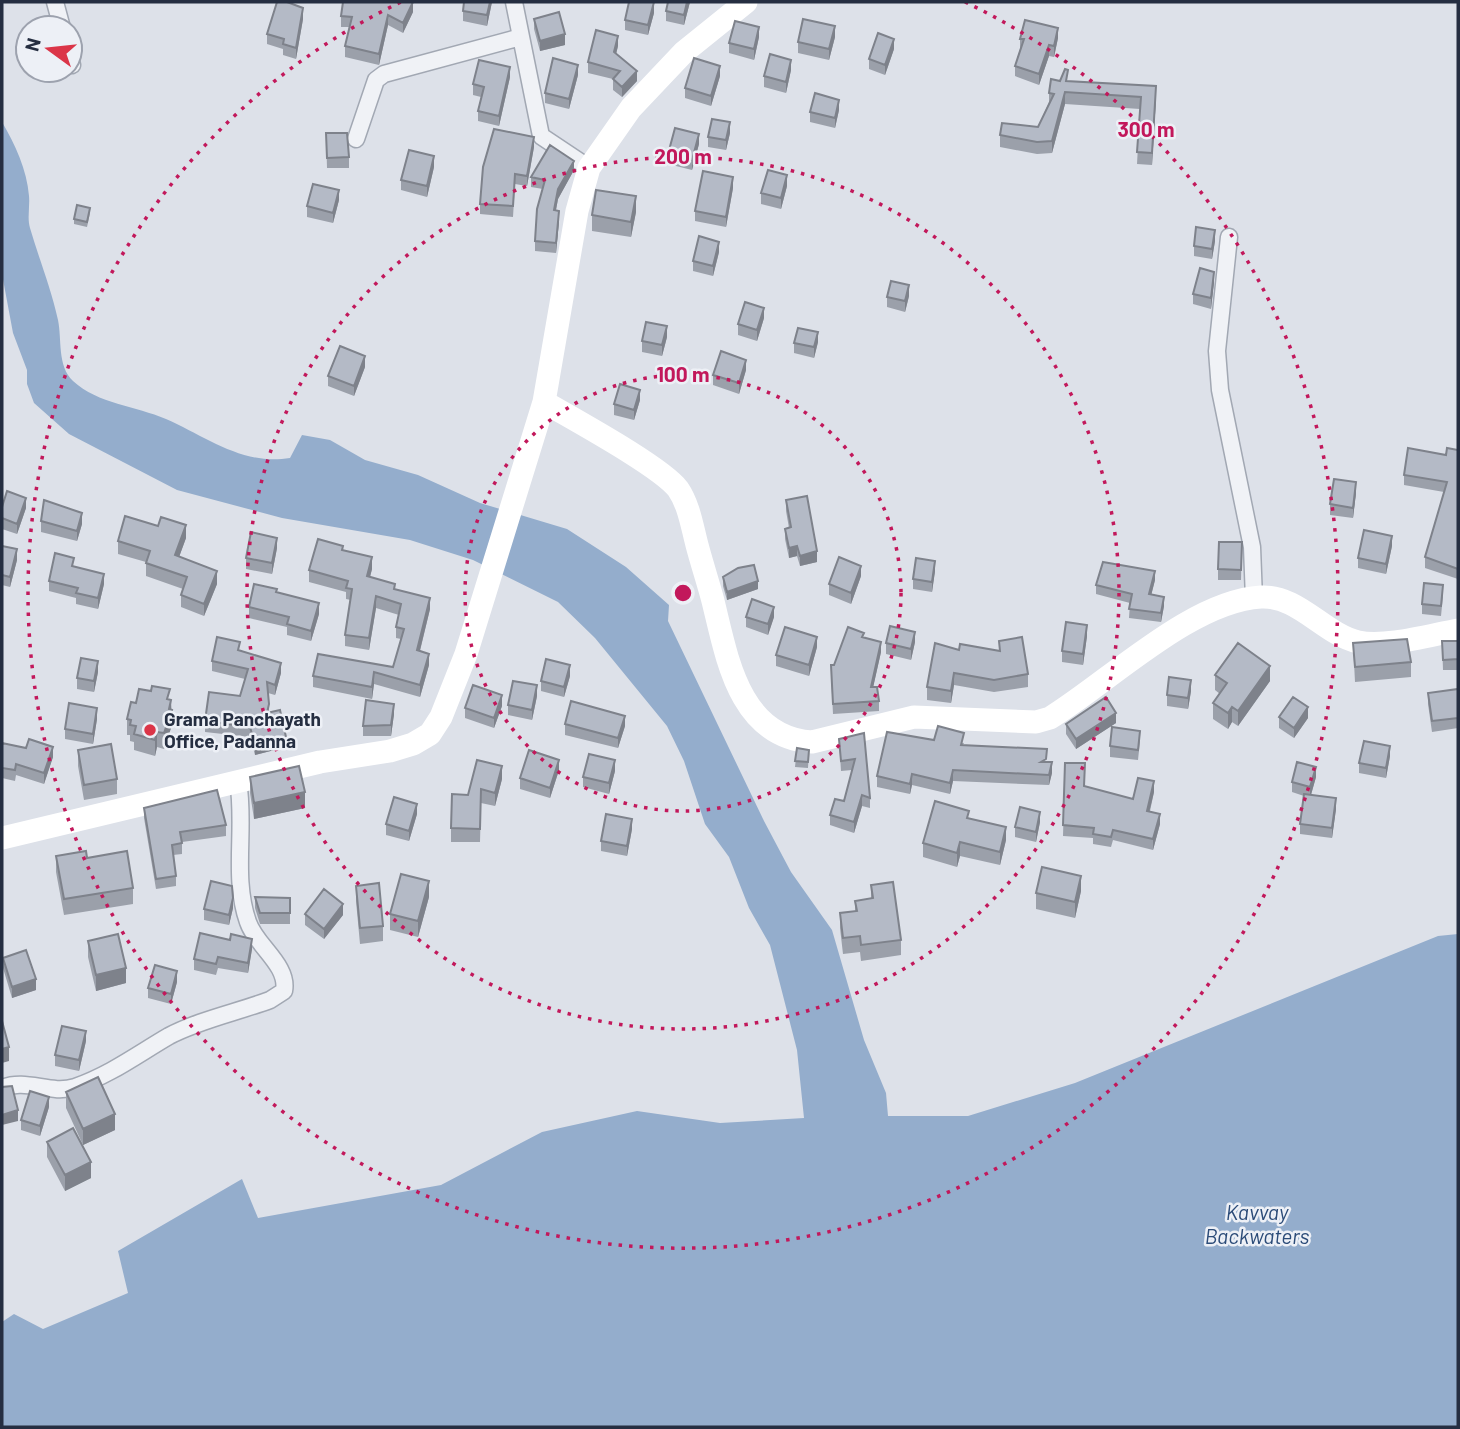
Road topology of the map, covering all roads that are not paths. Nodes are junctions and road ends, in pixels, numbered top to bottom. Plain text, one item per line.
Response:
1 (514, 2) edge
2 (746, 2) edge
3 (521, 37) junction
4 (356, 139) dead end
5 (589, 168) junction
6 (1229, 237) dead end
7 (544, 402) junction
8 (1254, 599) junction
9 (1458, 630) edge
10 (238, 782) junction
11 (2, 838) edge
12 (2, 1088) edge

1 - 3 street
2 - 5 main road
3 - 4 street
3 - 5 street
5 - 7 main road
6 - 8 street
7 - 8 main road
7 - 10 main road
8 - 9 main road
10 - 11 main road
10 - 12 street

